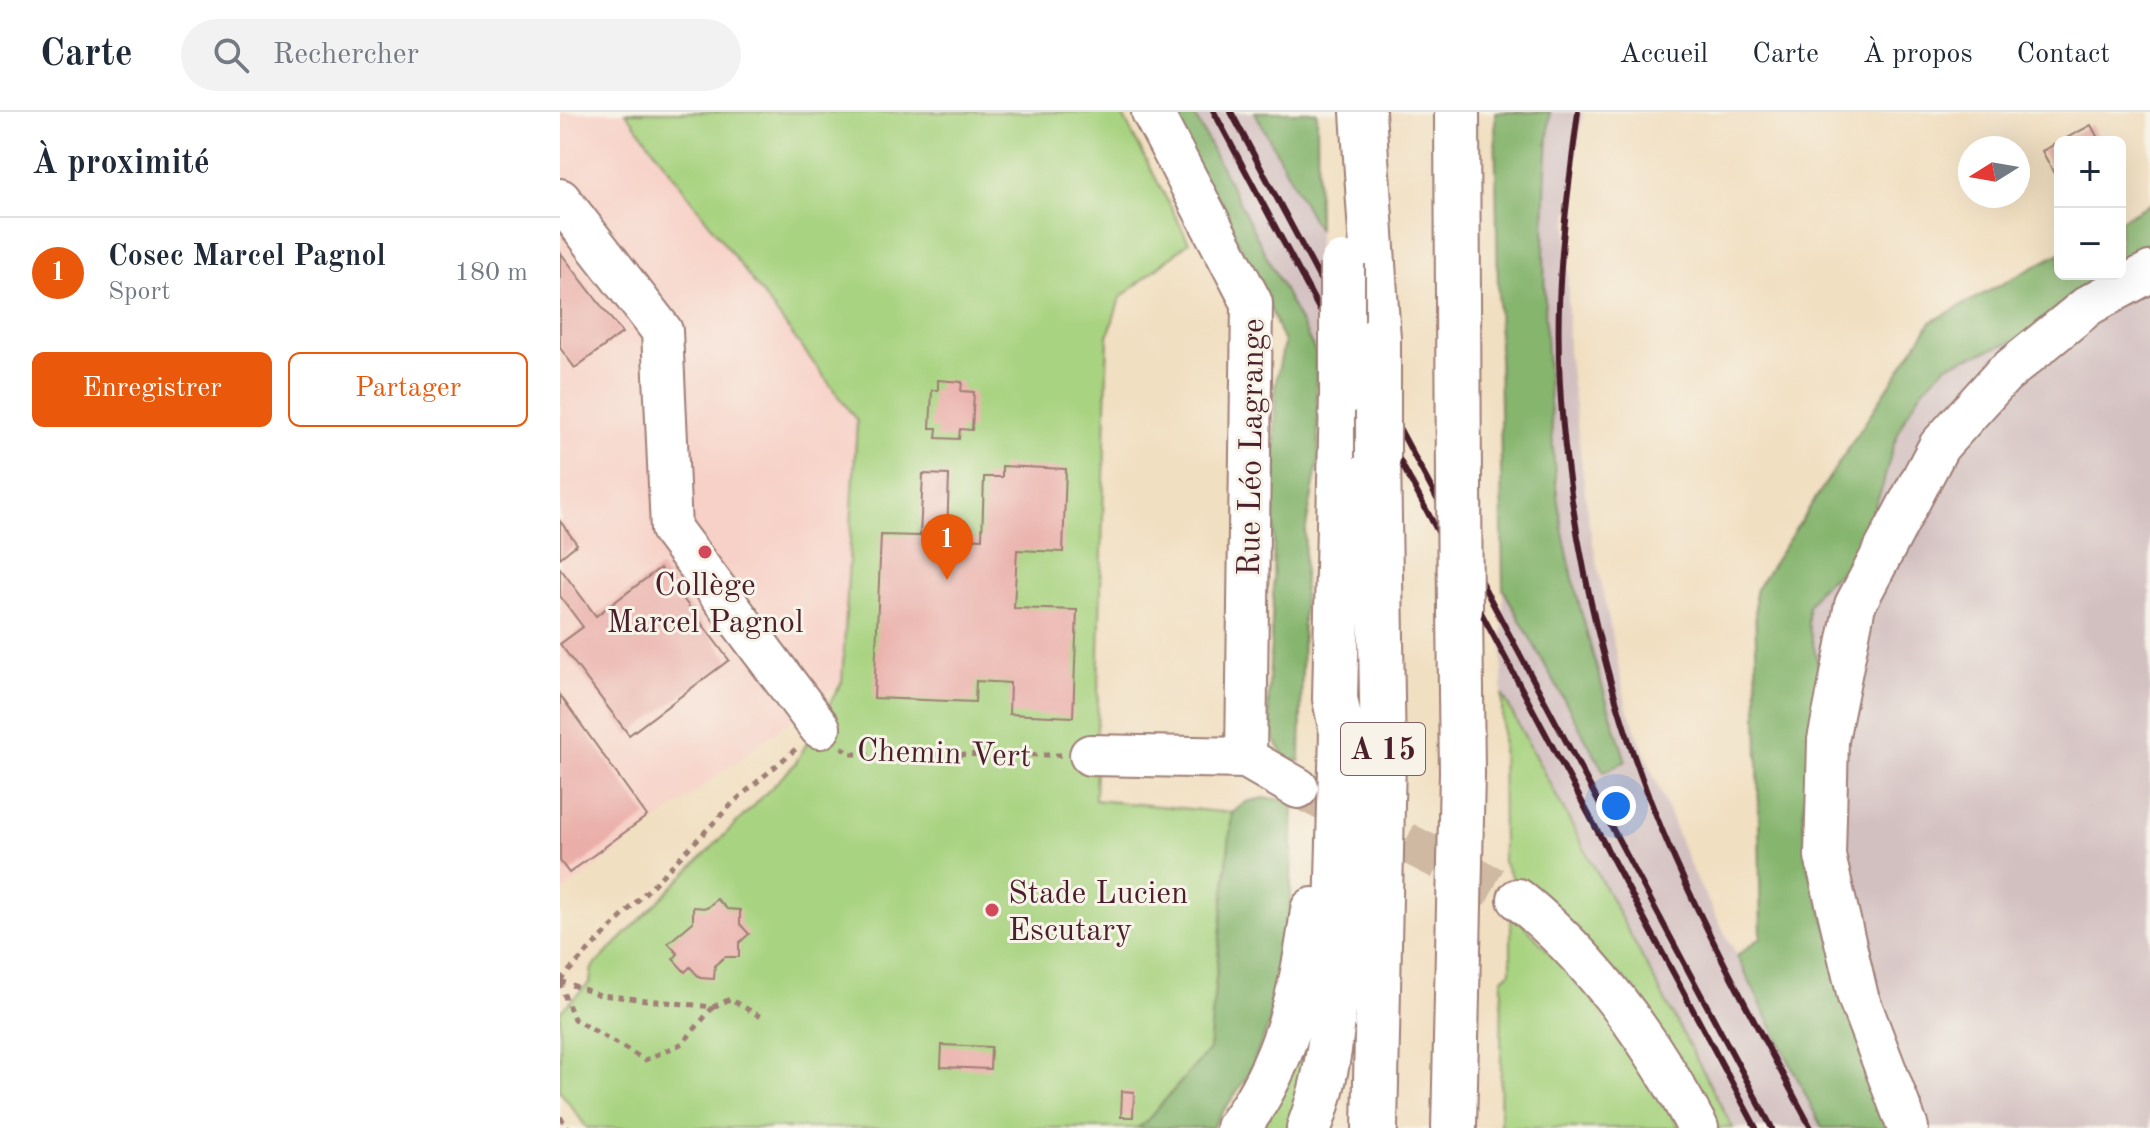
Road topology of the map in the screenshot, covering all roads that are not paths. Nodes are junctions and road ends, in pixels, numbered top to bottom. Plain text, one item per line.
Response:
1 (1152, 112) edge
2 (1457, 112) edge
3 (1364, 120) edge
4 (560, 199) edge
5 (2150, 272) edge
6 (1335, 699) junction
7 (820, 728) road end
8 (1090, 755) road end
9 (1246, 758) junction
10 (1298, 788) tunnel mouth
11 (1518, 899) tunnel mouth
12 (1238, 1128) edge
13 (1309, 1128) edge
14 (1375, 1128) edge
15 (1454, 1128) edge
16 (1698, 1128) edge
17 (1908, 1128) edge

1 - 9 street, Rue Léo Lagrange
2 - 15 highway, A 15, bridge
3 - 6 highway, bridge
3 - 14 highway, A 15, bridge
4 - 7 street
5 - 17 street
6 - 12 highway
6 - 13 highway
8 - 9 street
9 - 10 street
11 - 16 street

